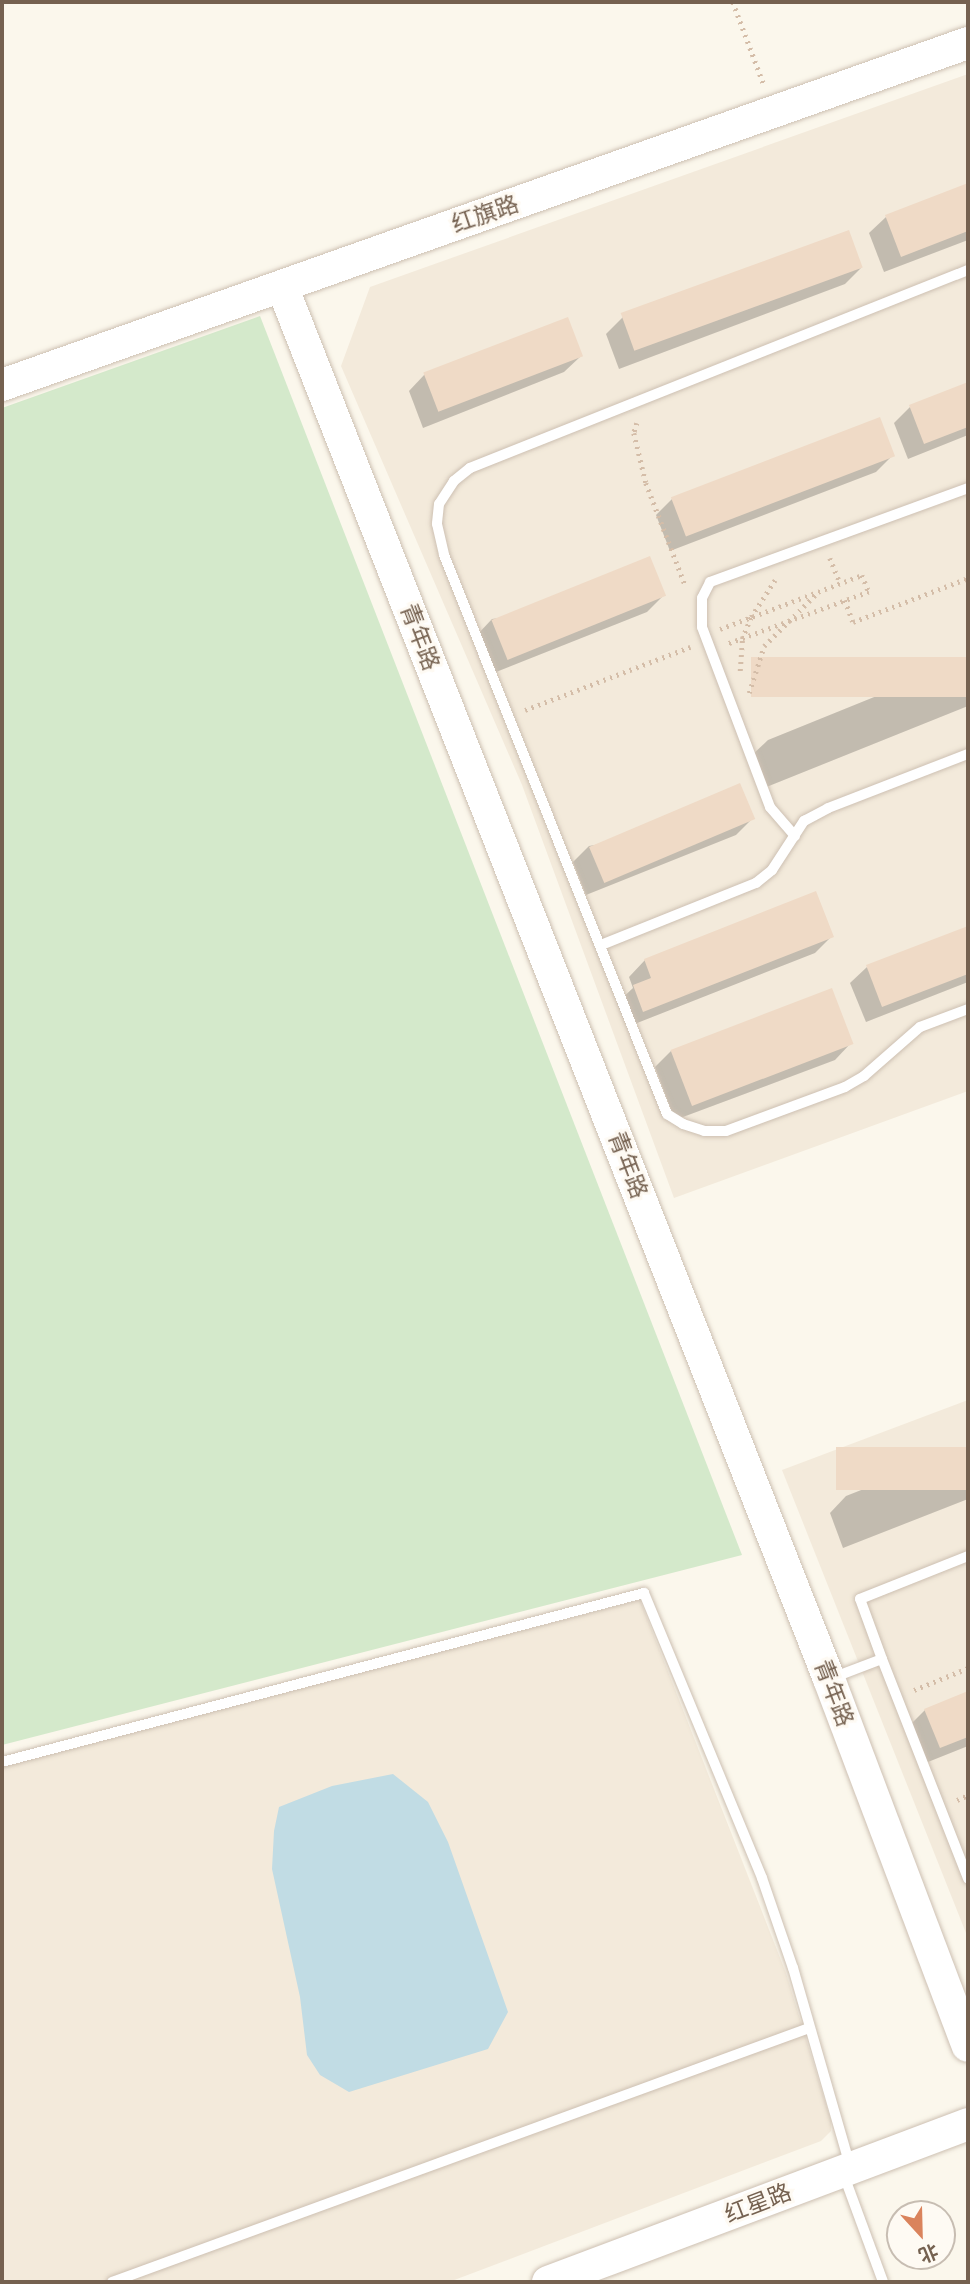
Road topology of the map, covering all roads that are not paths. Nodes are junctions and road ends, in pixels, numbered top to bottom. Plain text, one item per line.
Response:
1 (968, 43) edge
2 (968, 270) edge
3 (282, 286) junction
4 (2, 384) edge
5 (968, 488) edge
6 (968, 754) edge
7 (795, 836) junction
8 (601, 945) junction
9 (968, 1009) edge
10 (968, 1556) edge
11 (882, 1659) junction
12 (829, 1679) junction
13 (2, 1762) edge
14 (968, 1879) edge
15 (809, 2028) junction
16 (968, 2046) edge
17 (968, 2124) edge
18 (846, 2169) junction
19 (112, 2282) edge
20 (548, 2282) edge
21 (883, 2282) edge

1 - 3 street, 红旗路
2 - 8 lane
3 - 4 street, 红旗路
3 - 12 street, 青年路
5 - 7 lane
6 - 7 lane
7 - 8 lane
8 - 9 lane
10 - 11 lane
11 - 12 lane
11 - 14 lane
12 - 16 street, 青年路
13 - 15 lane
15 - 18 lane
15 - 19 lane
17 - 18 street, 红星路
18 - 20 street, 红星路
18 - 21 lane

